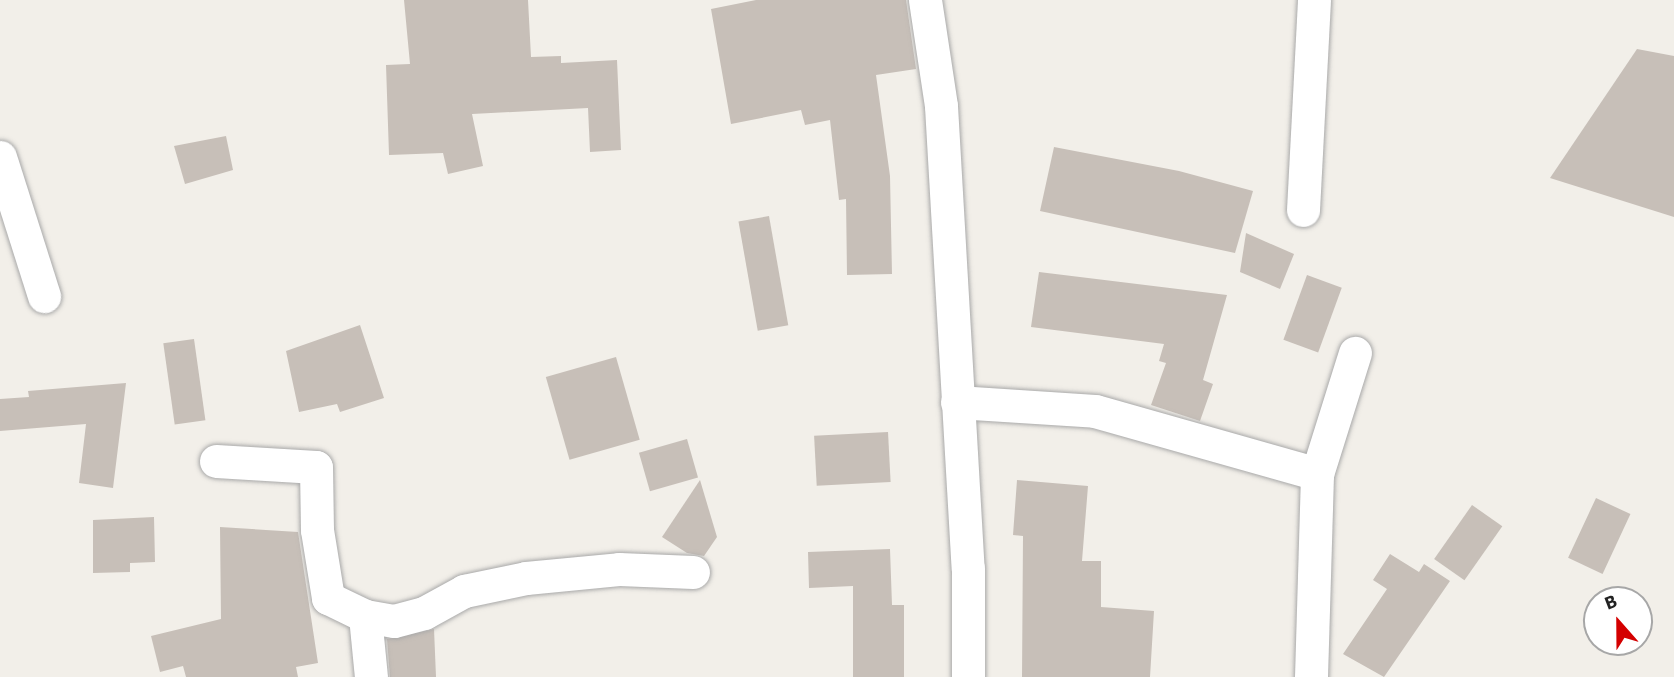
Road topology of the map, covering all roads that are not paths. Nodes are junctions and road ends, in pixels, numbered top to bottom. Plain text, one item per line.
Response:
1 (925, 0) edge
2 (1314, 0) edge
3 (0, 157) edge
4 (1303, 210) dead end
5 (44, 296) dead end
6 (1355, 353) dead end
7 (957, 402) junction
8 (216, 461) dead end
9 (1317, 474) junction
10 (693, 572) dead end
11 (365, 616) junction
12 (371, 677) edge
13 (968, 677) edge
14 (1311, 677) edge

1 - 7 street
2 - 4 street
3 - 5 street
6 - 9 street
7 - 9 street
7 - 13 street
8 - 11 street
9 - 14 street
10 - 11 street
11 - 12 street

